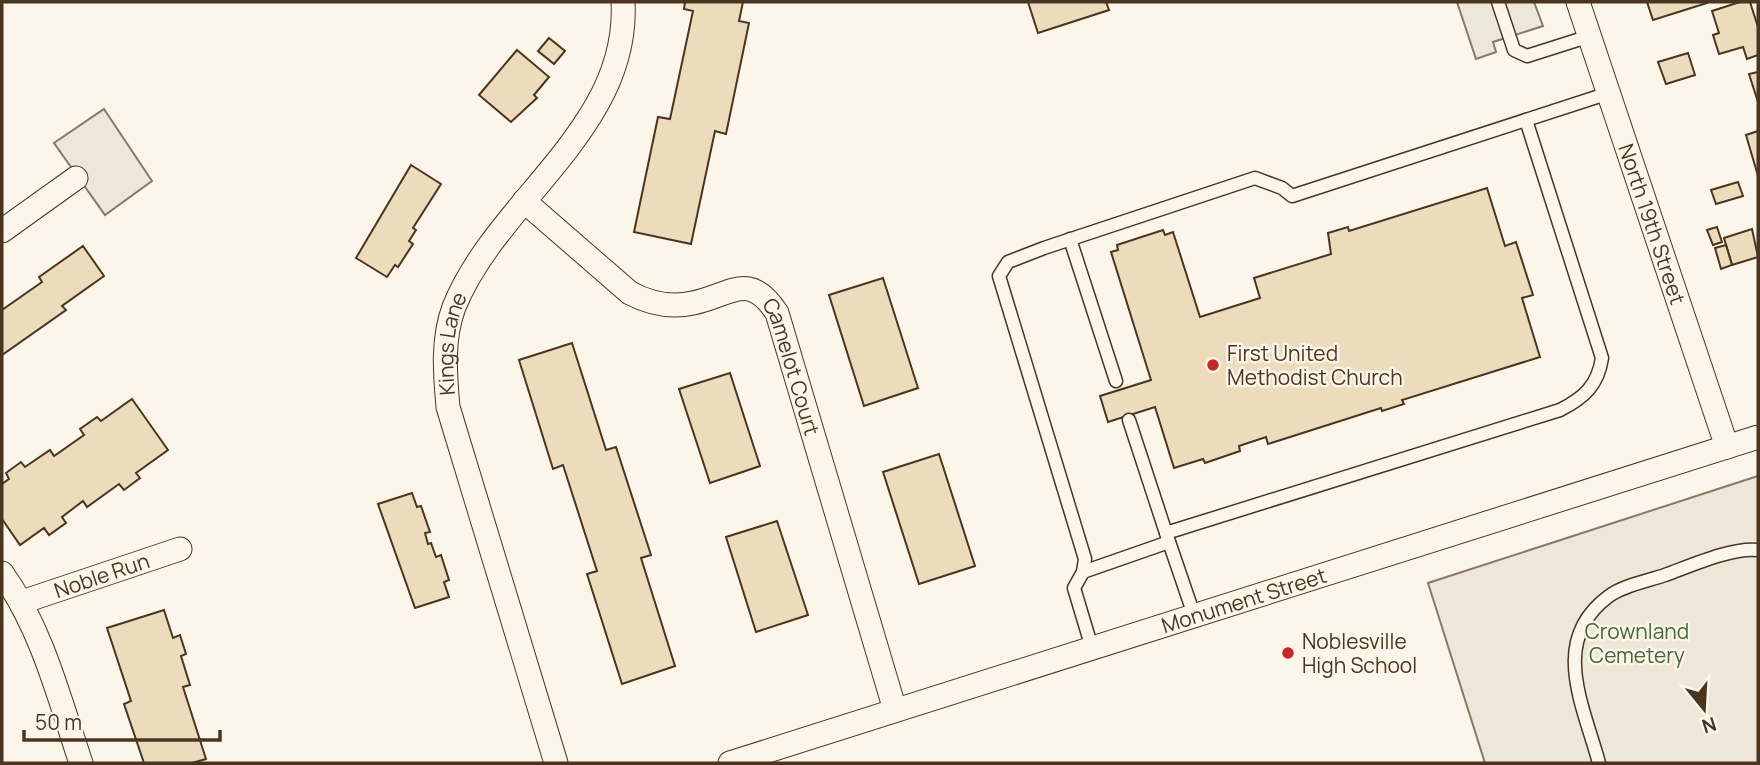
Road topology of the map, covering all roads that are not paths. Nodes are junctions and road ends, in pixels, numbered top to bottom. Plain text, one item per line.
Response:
1 (623, 2) edge
2 (1498, 2) edge
3 (1578, 2) edge
4 (1590, 36) junction
5 (1609, 93) junction
6 (1526, 120) junction
7 (76, 178) dead end
8 (524, 201) junction
9 (2, 231) edge
10 (1070, 239) junction
11 (1116, 381) dead end
12 (1129, 420) dead end
13 (1758, 437) edge
14 (1727, 447) junction
15 (1167, 538) junction
16 (180, 549) dead end
17 (1758, 550) edge
18 (1083, 572) junction
19 (2, 573) edge
20 (22, 602) junction
21 (1194, 615) junction
22 (1091, 648) junction
23 (895, 710) junction
24 (81, 763) edge
25 (556, 763) edge
26 (730, 763) edge
27 (1599, 763) edge

1 - 8 street, Kings Lane
2 - 4 lane
3 - 4 street, North 19th Street
4 - 5 street, North 19th Street
5 - 6 lane
5 - 14 street, North 19th Street
6 - 10 lane
6 - 15 lane
7 - 9 street
8 - 23 street, Camelot Court
8 - 25 street, Kings Lane
10 - 11 lane
10 - 18 lane
12 - 15 lane
13 - 14 street, Monument Street
14 - 21 street, Monument Street
15 - 18 lane
15 - 21 lane
16 - 20 street, Noble Run
17 - 27 lane
18 - 22 lane
19 - 20 street
20 - 24 street
21 - 22 street, Monument Street
22 - 23 street, Monument Street
23 - 26 street, Monument Street

